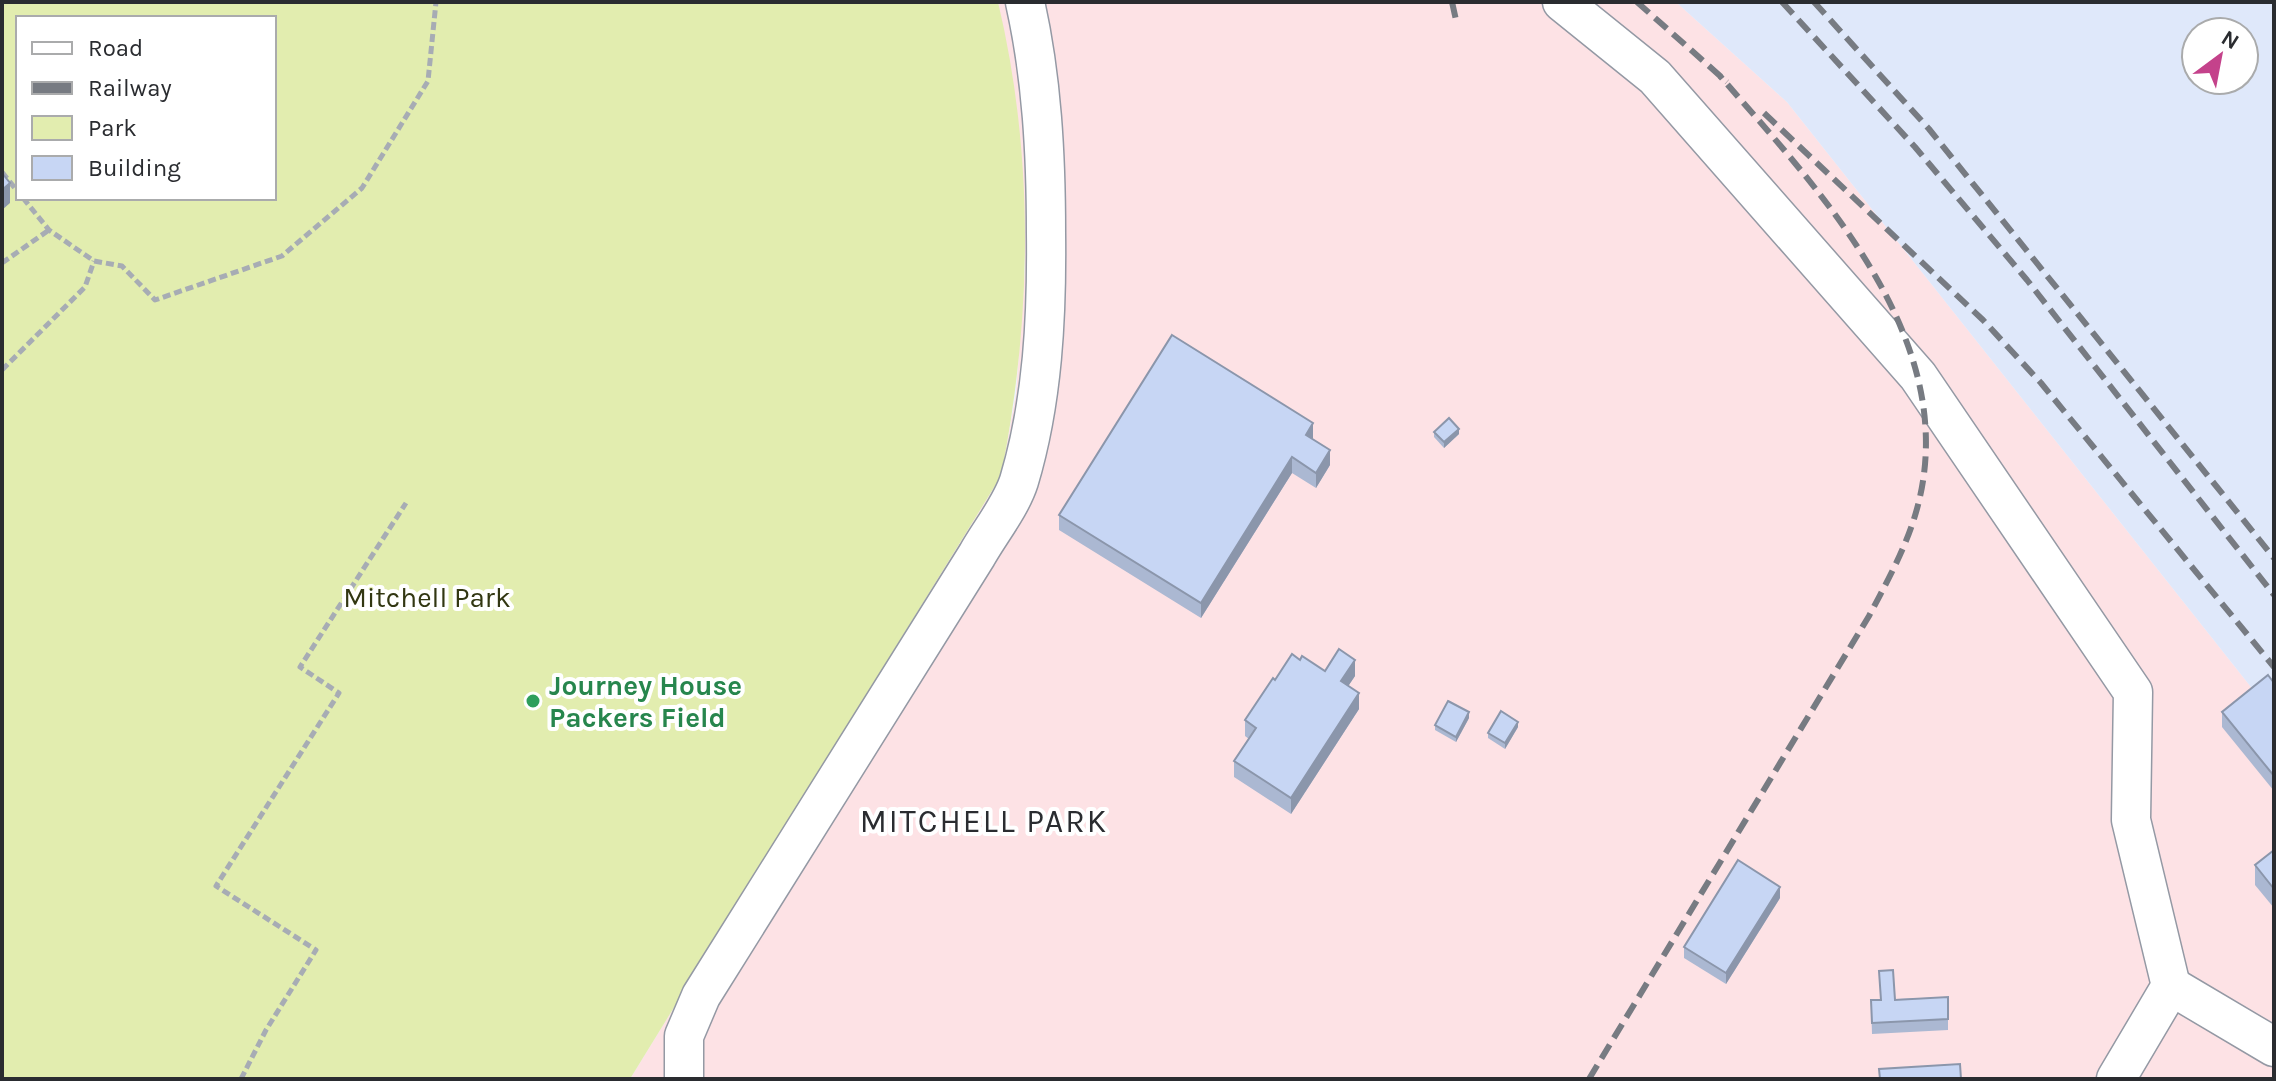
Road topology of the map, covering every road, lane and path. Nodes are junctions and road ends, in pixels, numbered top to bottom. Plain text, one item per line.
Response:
1 (436, 2) edge
2 (1025, 2) edge
3 (1562, 2) edge
4 (2, 172) edge
5 (16, 190) edge
6 (25, 200) edge
7 (49, 230) junction
8 (94, 261) junction
9 (2, 263) edge
10 (2, 370) edge
11 (406, 503) dead end
12 (2171, 986) junction
13 (2274, 1047) edge
14 (241, 1079) edge
15 (684, 1079) edge
16 (2116, 1079) edge

1 - 8 path
2 - 15 lane
3 - 12 lane
4 - 5 path
6 - 7 path
7 - 8 path
7 - 9 path
8 - 10 path
11 - 14 path
12 - 13 lane
12 - 16 lane

